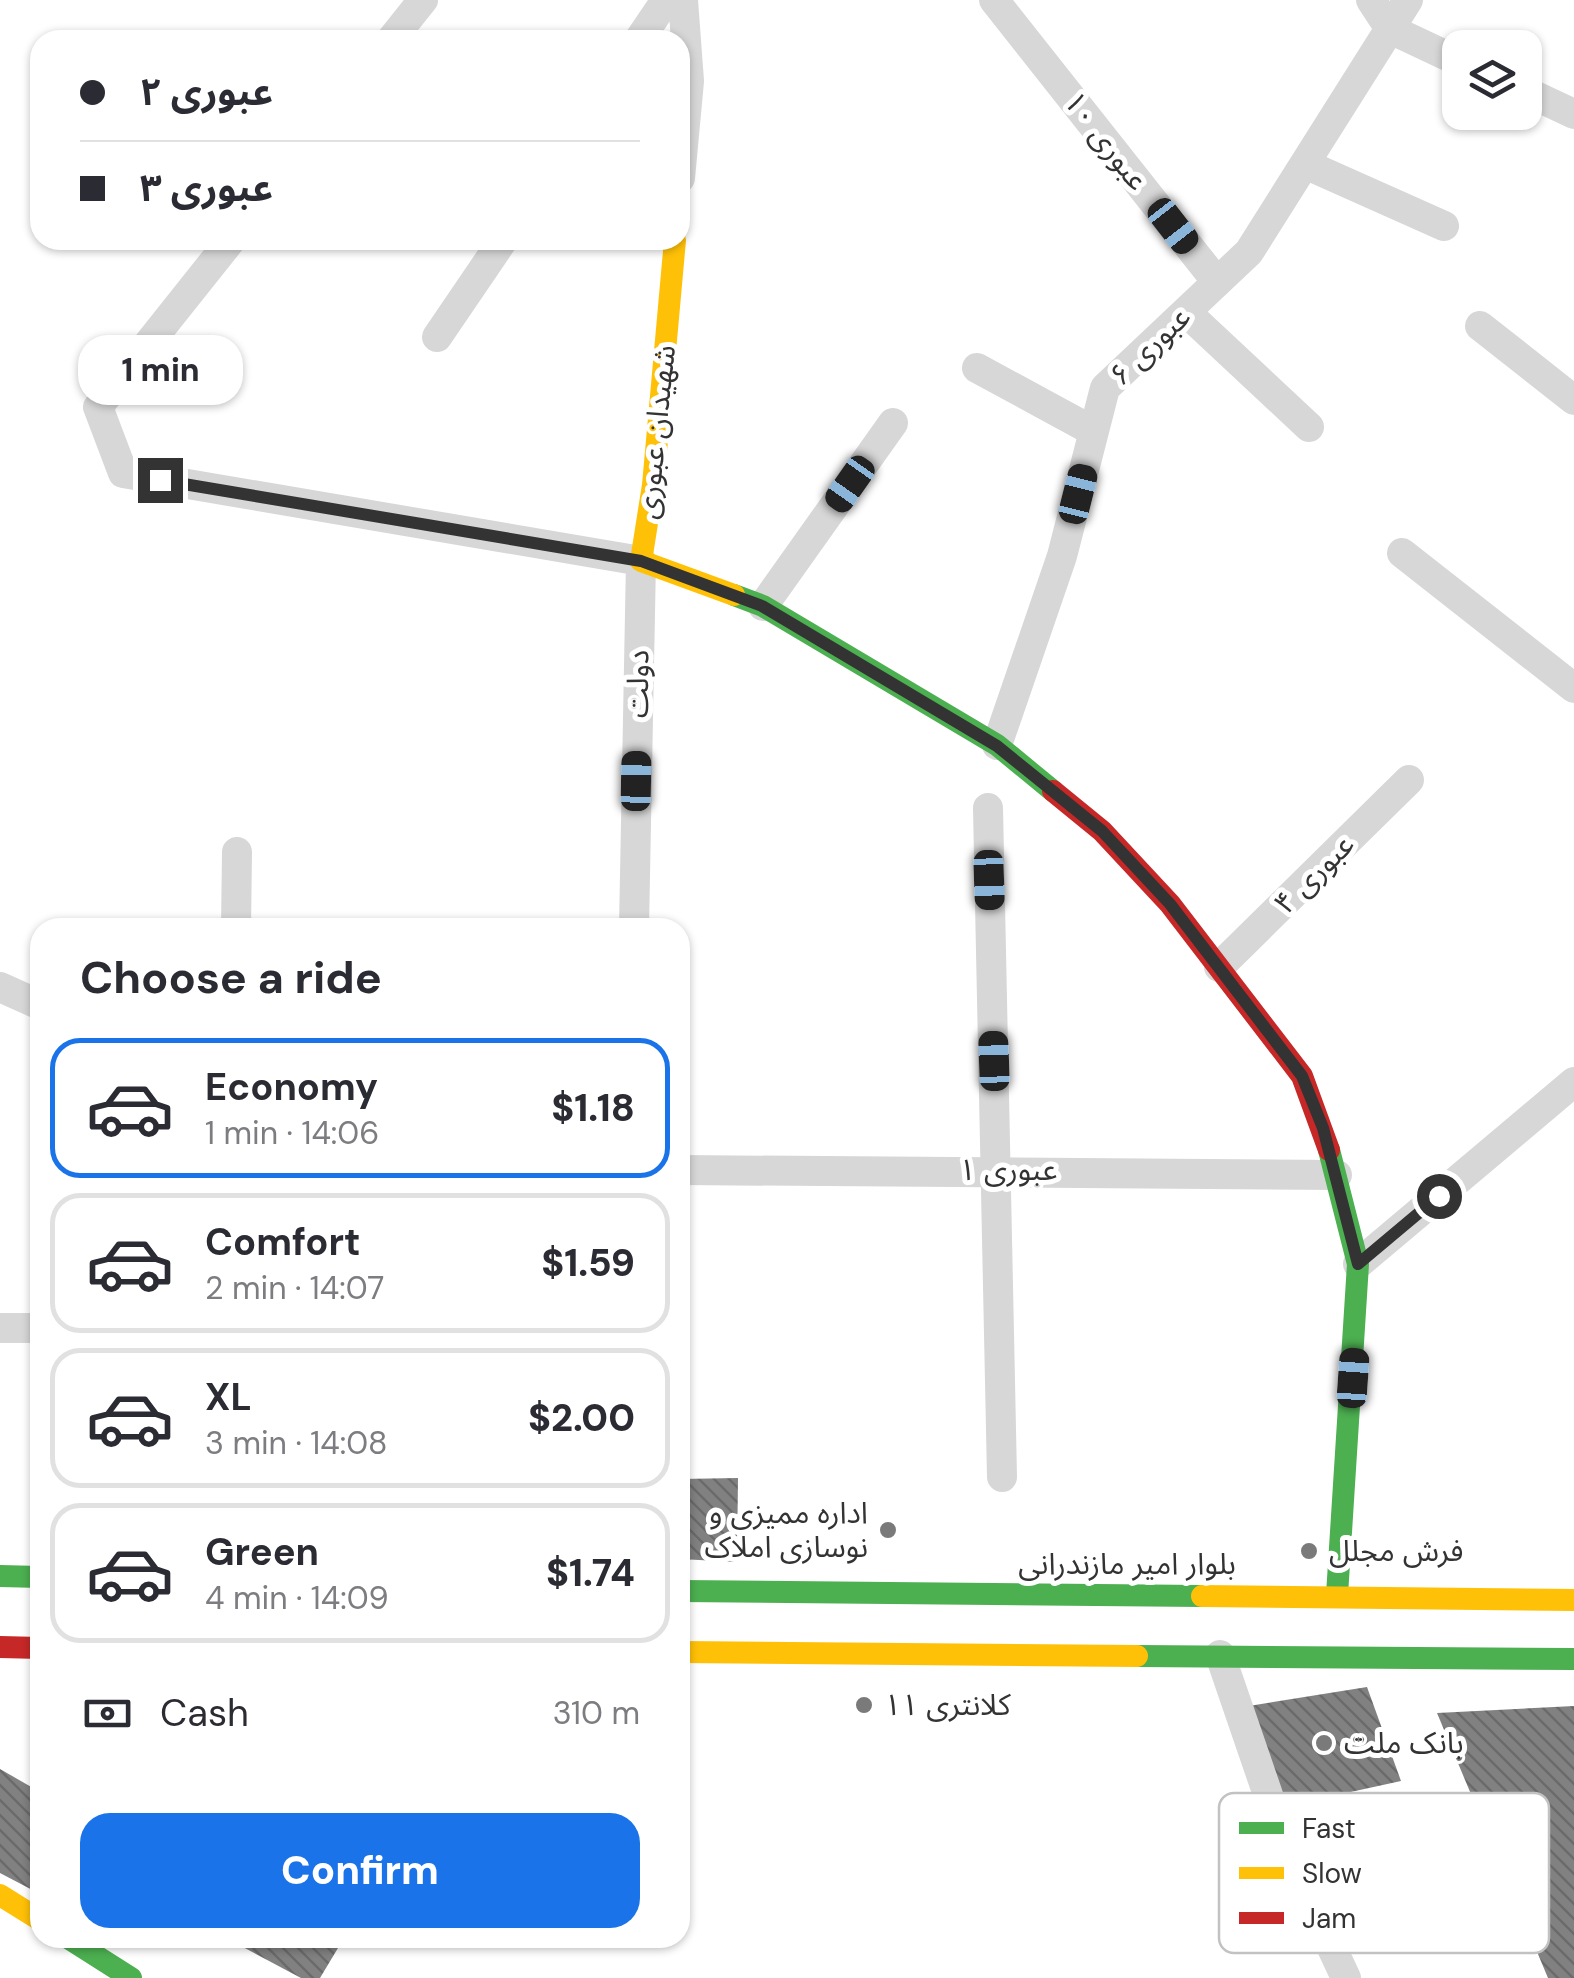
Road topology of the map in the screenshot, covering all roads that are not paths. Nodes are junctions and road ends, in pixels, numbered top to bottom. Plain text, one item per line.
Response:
1 (423, 0) edge
2 (666, 0) edge
3 (683, 0) edge
4 (994, 0) edge
5 (1371, 0) edge
6 (1408, 0) edge
7 (399, 30) edge
8 (646, 30) edge
9 (685, 30) edge
10 (1390, 30) junction
11 (1442, 54) edge
12 (1542, 100) edge
13 (1574, 114) edge
14 (1305, 164) junction
15 (1444, 226) dead end
16 (223, 250) edge
17 (496, 250) edge
18 (673, 250) edge
19 (1218, 282) junction
20 (1186, 312) junction
21 (1480, 326) dead end
22 (437, 336) dead end
23 (977, 368) dead end
24 (1574, 400) edge
25 (893, 423) dead end
26 (1309, 427) dead end
27 (1094, 432) junction
28 (1402, 553) dead end
29 (641, 561) junction
30 (762, 606) junction
31 (1574, 688) edge
32 (997, 746) junction
33 (1408, 780) dead end
34 (988, 808) dead end
35 (238, 852) dead end
36 (236, 918) edge
37 (634, 918) edge
38 (1219, 968) junction
39 (0, 987) edge
40 (30, 1001) edge
41 (1574, 1082) edge
42 (690, 1170) edge
43 (996, 1170) junction
44 (1337, 1175) junction
45 (1358, 1264) junction
46 (0, 1328) edge
47 (30, 1328) edge
48 (1002, 1477) dead end
49 (0, 1576) edge
50 (30, 1577) edge
51 (690, 1591) edge
52 (1337, 1595) junction
53 (1574, 1600) edge
54 (0, 1648) edge
55 (30, 1648) edge
56 (690, 1652) edge
57 (1220, 1655) junction
58 (1574, 1659) edge
59 (1267, 1793) edge
60 (0, 1894) edge
61 (30, 1914) edge
62 (84, 1948) edge
63 (1334, 1953) edge
64 (131, 1978) edge
65 (1346, 1978) edge

1 - 7 street
2 - 8 street
3 - 9 street
4 - 19 street, عبوری ۱۰
5 - 10 street
6 - 10 street, عبوری ۶
10 - 11 street
10 - 14 street, عبوری ۶
12 - 13 street
14 - 15 street
14 - 19 street, عبوری ۶
16 - 29 street
17 - 22 street
18 - 29 main road, شهیدان عبوری
19 - 20 street, عبوری ۶
20 - 26 street
20 - 27 street, عبوری ۶
21 - 24 street
23 - 27 street
25 - 30 street
27 - 32 street, عبوری ۶
28 - 31 street
29 - 30 main road, شهیدان عبوری
29 - 37 street, دولت
30 - 32 main road, شهیدان عبوری
32 - 38 main road, شهیدان عبوری
33 - 38 street, عبوری ۴
34 - 43 street
35 - 36 street
38 - 44 main road, شهیدان عبوری
39 - 40 street
41 - 45 street
42 - 43 street, عبوری ۱
43 - 44 street, عبوری ۱
43 - 48 street
44 - 45 main road, شهیدان عبوری
45 - 52 main road, شهیدان عبوری
46 - 47 street
49 - 50 main road
51 - 52 main road, بلوار امیر مازندرانی
52 - 53 main road, بلوار امیر مازندرانی
54 - 55 main road
56 - 57 main road
57 - 58 main road
57 - 59 street
60 - 61 main road
62 - 64 main road
63 - 65 street

